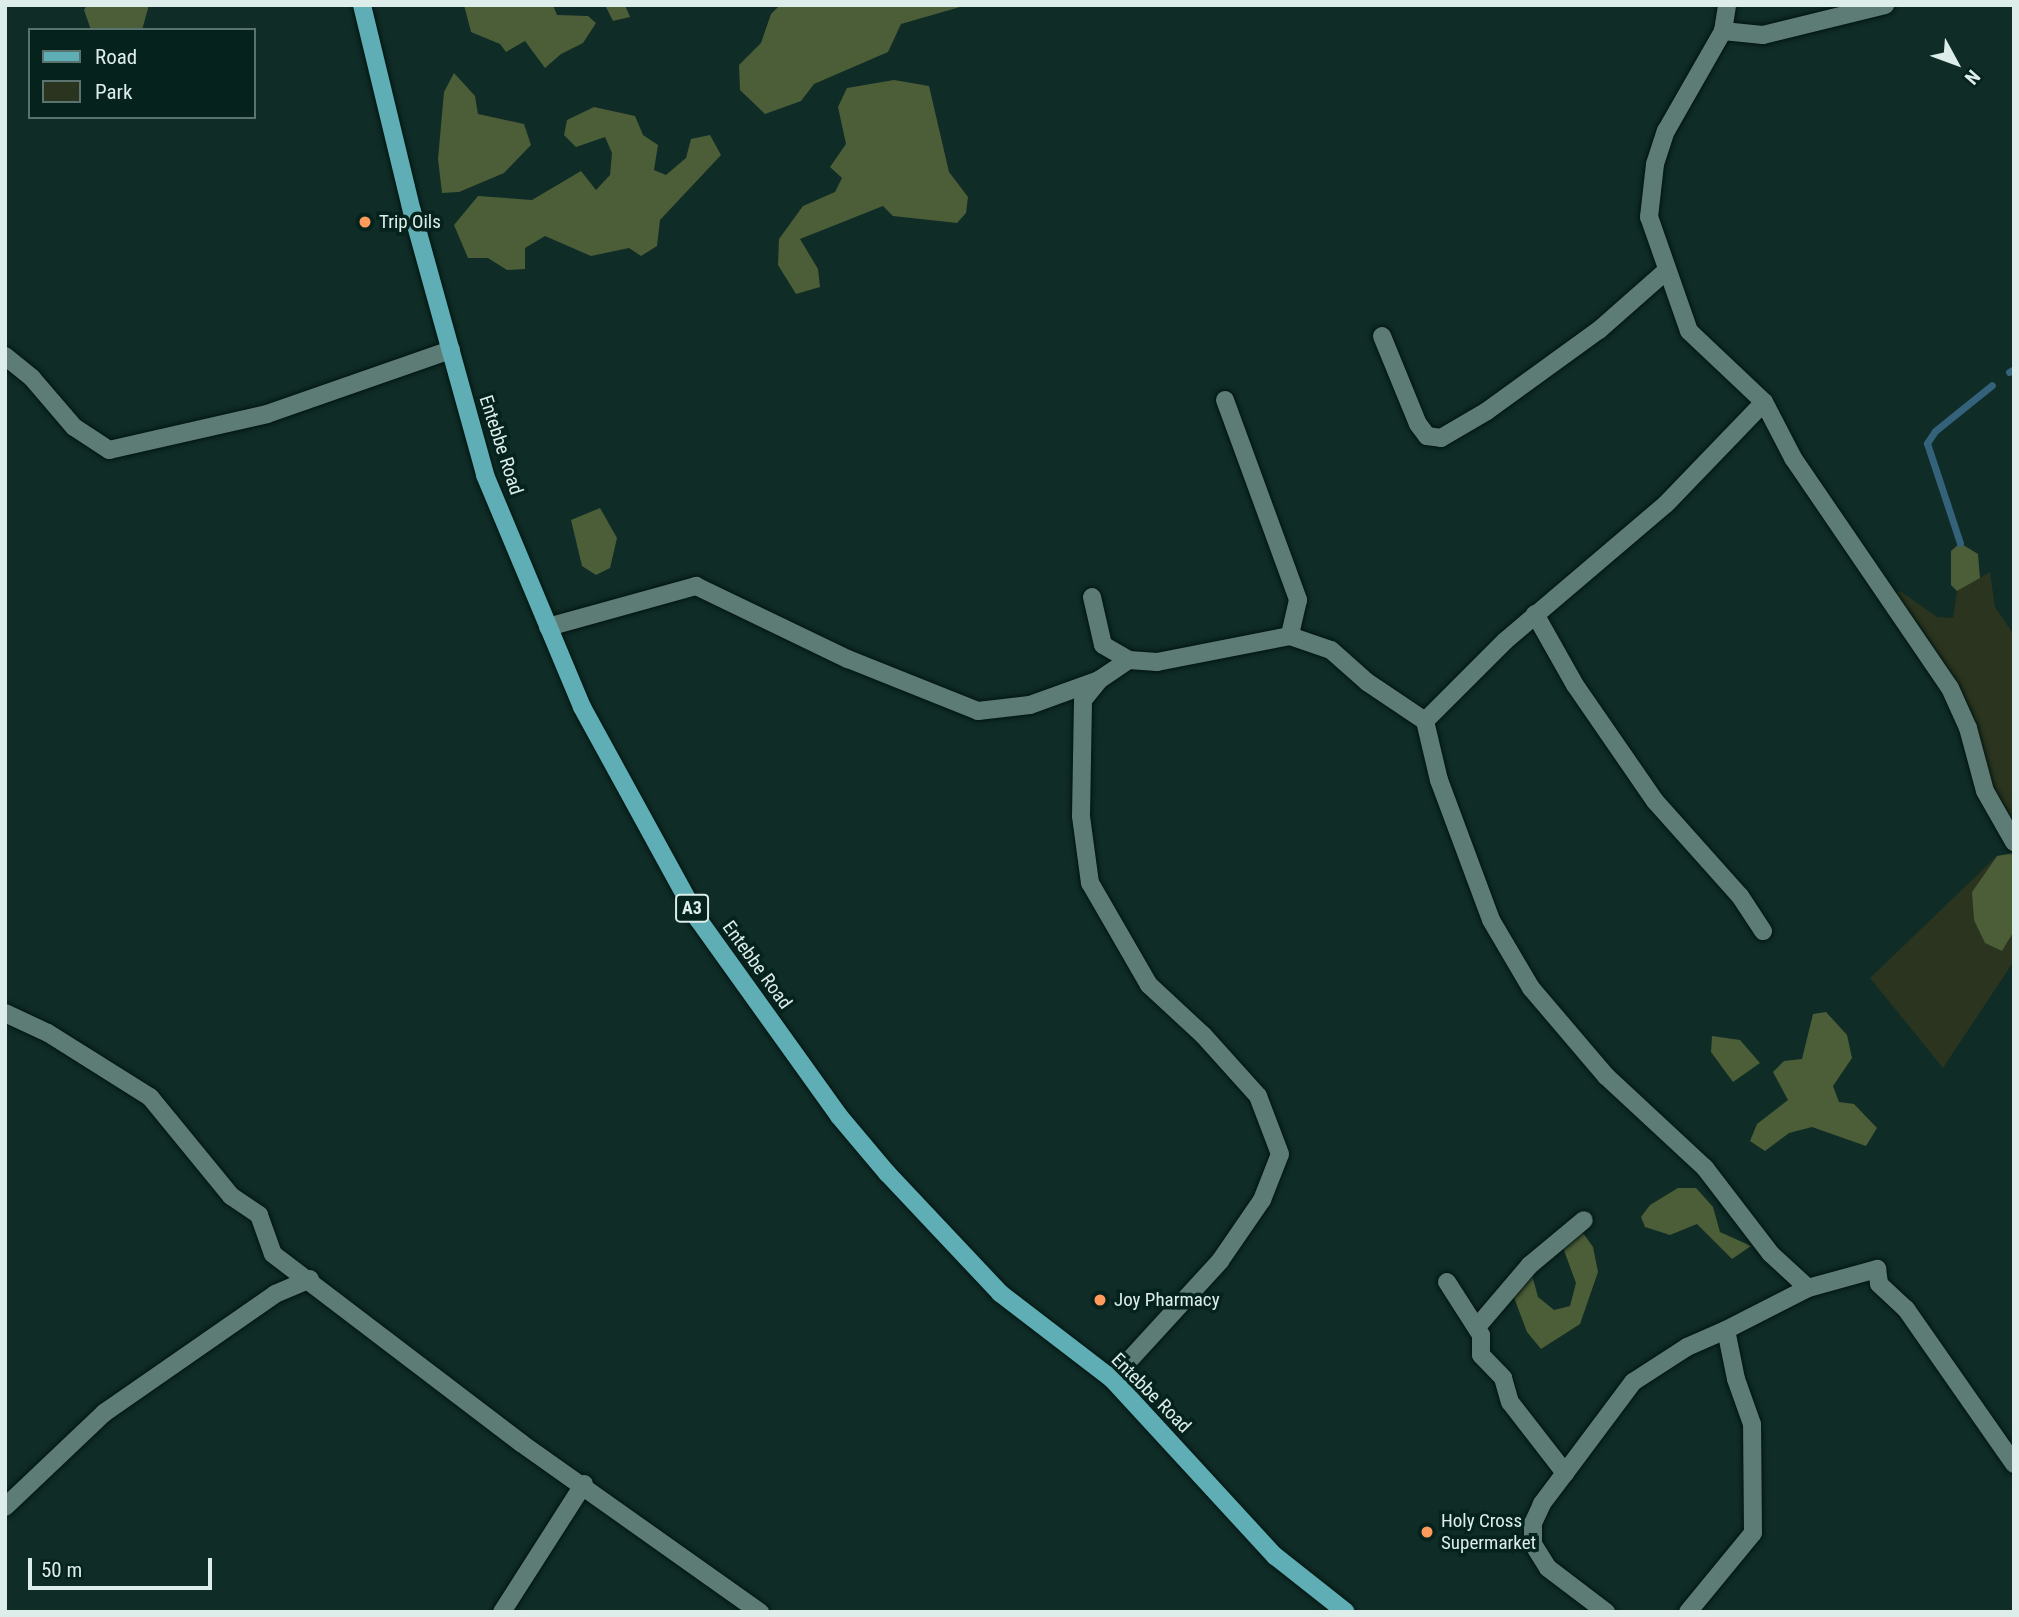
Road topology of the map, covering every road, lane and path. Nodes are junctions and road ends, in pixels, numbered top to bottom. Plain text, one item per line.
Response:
1 (362, 5) edge
2 (1727, 5) edge
3 (1885, 5) edge
4 (1723, 31) junction
5 (1667, 271) junction
6 (1382, 336) dead end
7 (451, 350) junction
8 (5, 356) edge
9 (1225, 400) dead end
10 (1764, 402) junction
11 (1092, 597) dead end
12 (1535, 614) junction
13 (548, 627) junction
14 (1290, 636) junction
15 (1129, 660) junction
16 (1099, 680) junction
17 (1425, 721) junction
18 (2014, 842) edge
19 (1763, 931) dead end
20 (7, 1016) edge
21 (1584, 1220) dead end
22 (310, 1279) junction
23 (1447, 1282) dead end
24 (1808, 1288) junction
25 (1476, 1327) junction
26 (1726, 1330) junction
27 (1112, 1379) junction
28 (2014, 1464) edge
29 (1565, 1473) junction
30 (584, 1484) junction
31 (5, 1507) edge
32 (502, 1612) edge
33 (760, 1612) edge
34 (1346, 1612) edge
35 (1606, 1612) edge
36 (1688, 1612) edge

1 - 7 main road, Entebbe Road / A3
2 - 4 street
3 - 4 street
4 - 5 street
5 - 6 street
5 - 10 street
7 - 8 street
7 - 13 main road, Entebbe Road / A3
9 - 14 street
10 - 12 street
10 - 18 street
11 - 15 street
12 - 17 street
12 - 19 street
13 - 16 street
13 - 27 main road, Entebbe Road / A3
14 - 15 street
14 - 17 street
15 - 16 street
16 - 27 street
17 - 24 street
20 - 22 street
21 - 25 street
22 - 30 street
22 - 31 street
23 - 25 street
24 - 26 street
24 - 28 street
25 - 29 street
26 - 29 street
26 - 36 street
27 - 34 main road, Entebbe Road / A3
29 - 35 street
30 - 32 street
30 - 33 street

